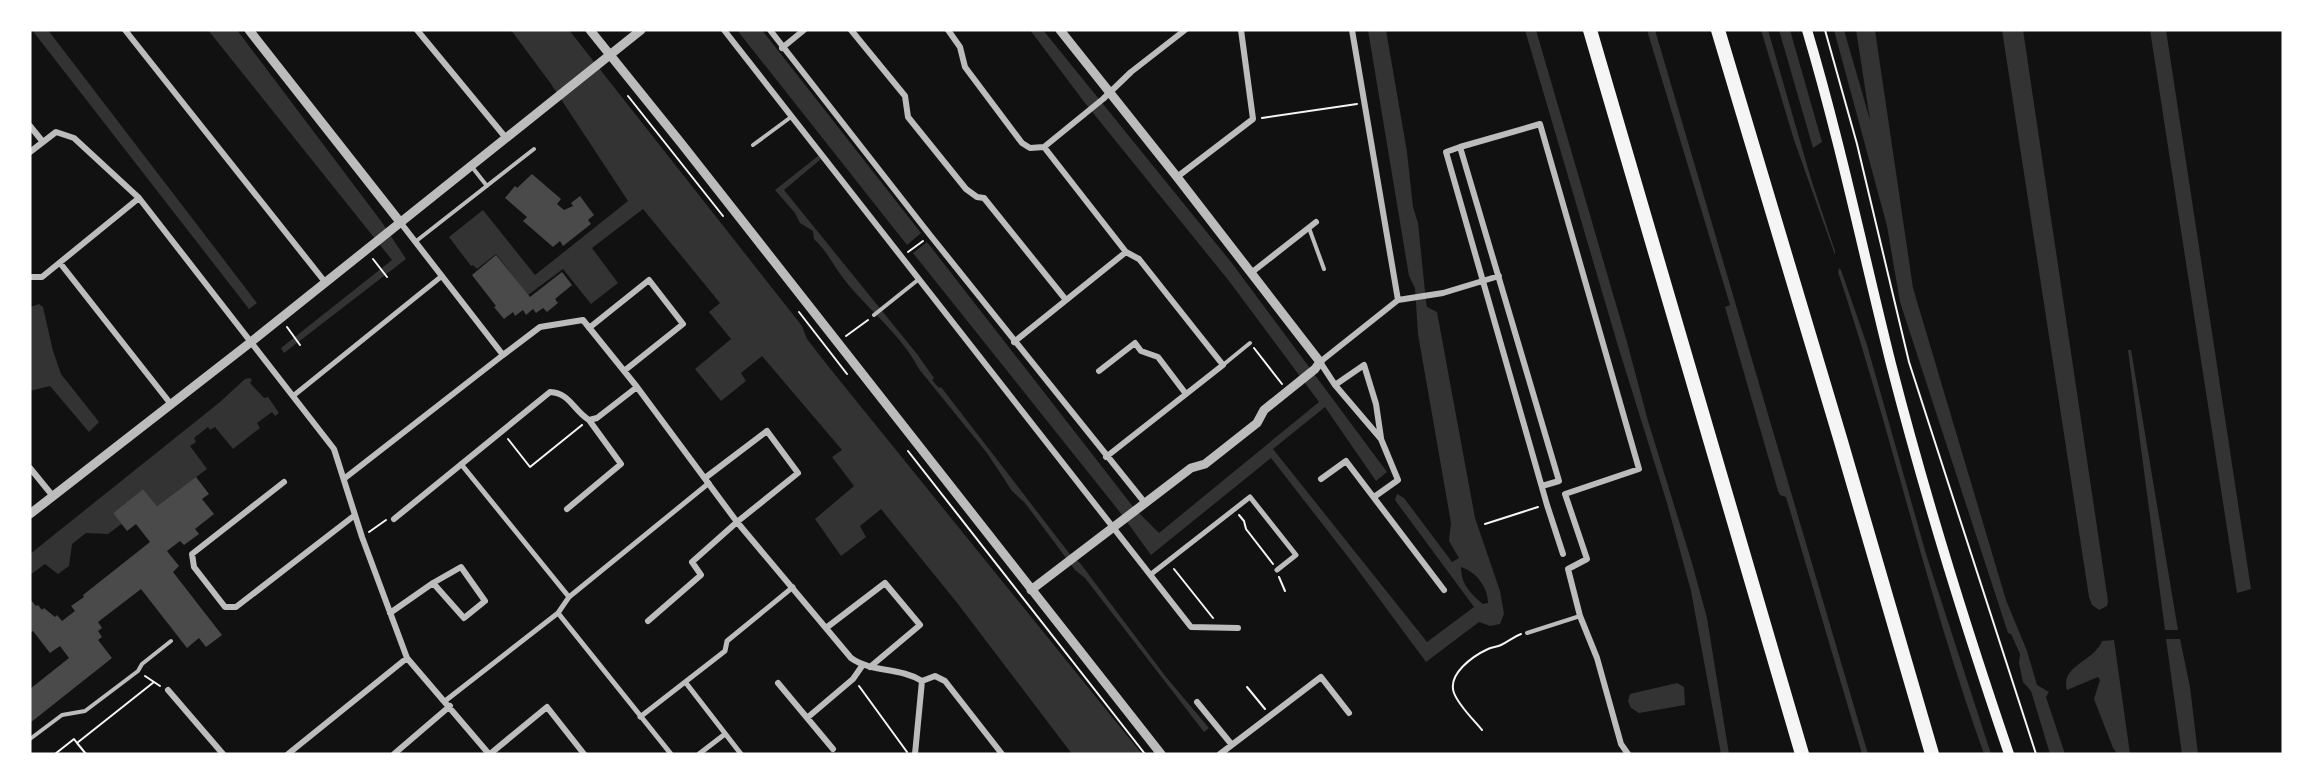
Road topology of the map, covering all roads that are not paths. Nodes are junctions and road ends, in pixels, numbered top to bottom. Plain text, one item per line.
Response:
1 (125, 30) edge
2 (249, 30) edge
3 (417, 30) edge
4 (590, 30) edge
5 (641, 30) edge
6 (724, 30) edge
7 (770, 30) edge
8 (804, 30) edge
9 (851, 30) edge
10 (948, 30) edge
11 (1060, 30) edge
12 (1185, 30) edge
13 (1241, 30) edge
14 (1352, 30) edge
15 (1590, 30) edge
16 (1718, 30) edge
17 (1807, 30) edge
18 (782, 48) junction
19 (610, 55) junction
20 (1106, 95) junction
21 (792, 116) junction
22 (30, 126) edge
23 (506, 138) junction
24 (43, 142) junction
25 (753, 145) dead end
26 (1044, 147) junction
27 (1460, 147) junction
28 (534, 149) dead end
29 (30, 152) edge
30 (471, 166) junction
31 (1177, 177) junction
32 (487, 186) junction
33 (139, 198) junction
34 (400, 222) junction
35 (1316, 222) dead end
36 (1309, 228) junction
37 (416, 242) junction
38 (1126, 252) junction
39 (60, 263) junction
40 (1324, 269) dead end
41 (1251, 273) junction
42 (442, 276) junction
43 (1499, 276) junction
44 (30, 277) edge
45 (919, 279) junction
46 (1484, 281) junction
47 (325, 282) junction
48 (1066, 300) junction
49 (1398, 300) junction
50 (874, 315) road end
51 (589, 328) junction
52 (251, 342) junction
53 (1014, 342) junction
54 (1250, 343) road end
55 (503, 355) junction
56 (1223, 365) junction
57 (1317, 366) junction
58 (624, 371) junction
59 (1099, 371) dead end
60 (1335, 385) junction
61 (637, 387) junction
62 (1186, 394) junction
63 (293, 396) junction
64 (170, 404) junction
65 (589, 420) junction
66 (1382, 439) junction
67 (1106, 457) junction
68 (461, 464) junction
69 (30, 468) edge
70 (345, 478) junction
71 (1321, 479) dead end
72 (707, 480) junction
73 (284, 482) dead end
74 (1542, 486) junction
75 (52, 495) junction
76 (1374, 497) junction
77 (1145, 503) junction
78 (567, 509) dead end
79 (30, 514) edge
80 (355, 515) junction
81 (394, 519) road end
82 (737, 522) junction
83 (1113, 528) junction
84 (1563, 554) dead end
85 (1277, 570) road end
86 (1150, 575) junction
87 (432, 583) junction
88 (793, 587) junction
89 (1031, 590) junction
90 (1444, 590) dead end
91 (569, 597) junction
92 (390, 613) junction
93 (558, 613) junction
94 (1580, 616) junction
95 (648, 621) dead end
96 (826, 628) junction
97 (1238, 628) dead end
98 (1527, 633) road end
99 (171, 641) dead end
100 (407, 658) junction
101 (866, 666) junction
102 (922, 681) junction
103 (686, 683) junction
104 (778, 683) dead end
105 (168, 690) dead end
106 (1197, 702) dead end
107 (447, 704) junction
108 (1349, 713) dead end
109 (640, 717) junction
110 (807, 718) junction
111 (725, 734) junction
112 (30, 739) edge
113 (1232, 745) junction
114 (833, 749) dead end
115 (223, 754) edge
116 (288, 754) edge
117 (394, 754) edge
118 (489, 754) edge
119 (584, 754) edge
120 (671, 754) edge
121 (699, 754) edge
122 (741, 754) edge
123 (914, 754) edge
124 (1002, 754) edge
125 (1161, 754) edge
126 (1220, 754) edge
127 (1628, 754) edge
128 (1802, 754) edge
129 (1932, 754) edge
130 (2009, 754) edge

1 - 47 street
2 - 34 street
3 - 23 street
4 - 19 street
5 - 19 street
6 - 21 street
7 - 18 street
8 - 18 street
9 - 48 street
10 - 26 street
11 - 20 street
12 - 20 street
13 - 31 street
14 - 49 street
15 - 128 highway
16 - 129 highway
17 - 130 main road
18 - 53 street
19 - 23 street
19 - 89 street
20 - 26 street
20 - 31 street
21 - 25 lane
21 - 45 street
22 - 24 street
23 - 30 street
24 - 29 street
24 - 33 street
26 - 38 street
27 - 43 street
27 - 46 street
27 - 94 street
28 - 32 lane
30 - 32 lane
30 - 34 street
31 - 41 street
32 - 37 lane
33 - 39 street
33 - 52 street
34 - 37 street
34 - 47 street
35 - 36 street
36 - 40 lane
36 - 41 street
37 - 42 street
38 - 48 street
38 - 56 street
39 - 44 street
39 - 64 street
41 - 57 street
42 - 55 street
42 - 63 street
43 - 46 street
43 - 74 street
45 - 50 lane
45 - 83 street
46 - 49 street
46 - 74 street
47 - 52 street
48 - 53 street
49 - 57 street
51 - 55 street
51 - 58 street
51 - 58 street
52 - 63 street
52 - 64 street
53 - 67 street
54 - 56 lane
55 - 70 street
56 - 62 street
57 - 60 street
57 - 77 street
58 - 61 street
59 - 62 street
60 - 66 street
60 - 66 street
61 - 65 street
61 - 72 street
62 - 67 street
63 - 70 street
64 - 75 street
65 - 68 street
65 - 78 street
66 - 76 street
67 - 77 street
68 - 81 street
68 - 91 street
69 - 75 street
70 - 80 street
71 - 76 street
72 - 82 street
72 - 82 street
72 - 91 street
73 - 80 street
74 - 84 street
75 - 79 street
76 - 90 street
77 - 83 street
80 - 92 street
82 - 88 street
82 - 95 street
83 - 86 street
83 - 89 street
85 - 86 street
86 - 97 street
87 - 87 street
87 - 92 street
88 - 96 street
88 - 103 street
89 - 125 street
91 - 93 street
92 - 100 street
93 - 107 street
93 - 109 street
94 - 98 lane
94 - 127 street
96 - 101 street
96 - 101 street
99 - 112 lane
100 - 107 street
100 - 116 street
101 - 102 street
101 - 110 street
102 - 123 street
102 - 124 street
103 - 109 street
103 - 111 street
104 - 110 street
105 - 115 street
106 - 113 street
107 - 117 street
107 - 118 street
108 - 113 street
109 - 120 street
110 - 114 street
111 - 121 street
111 - 122 street
113 - 126 street
118 - 119 street

